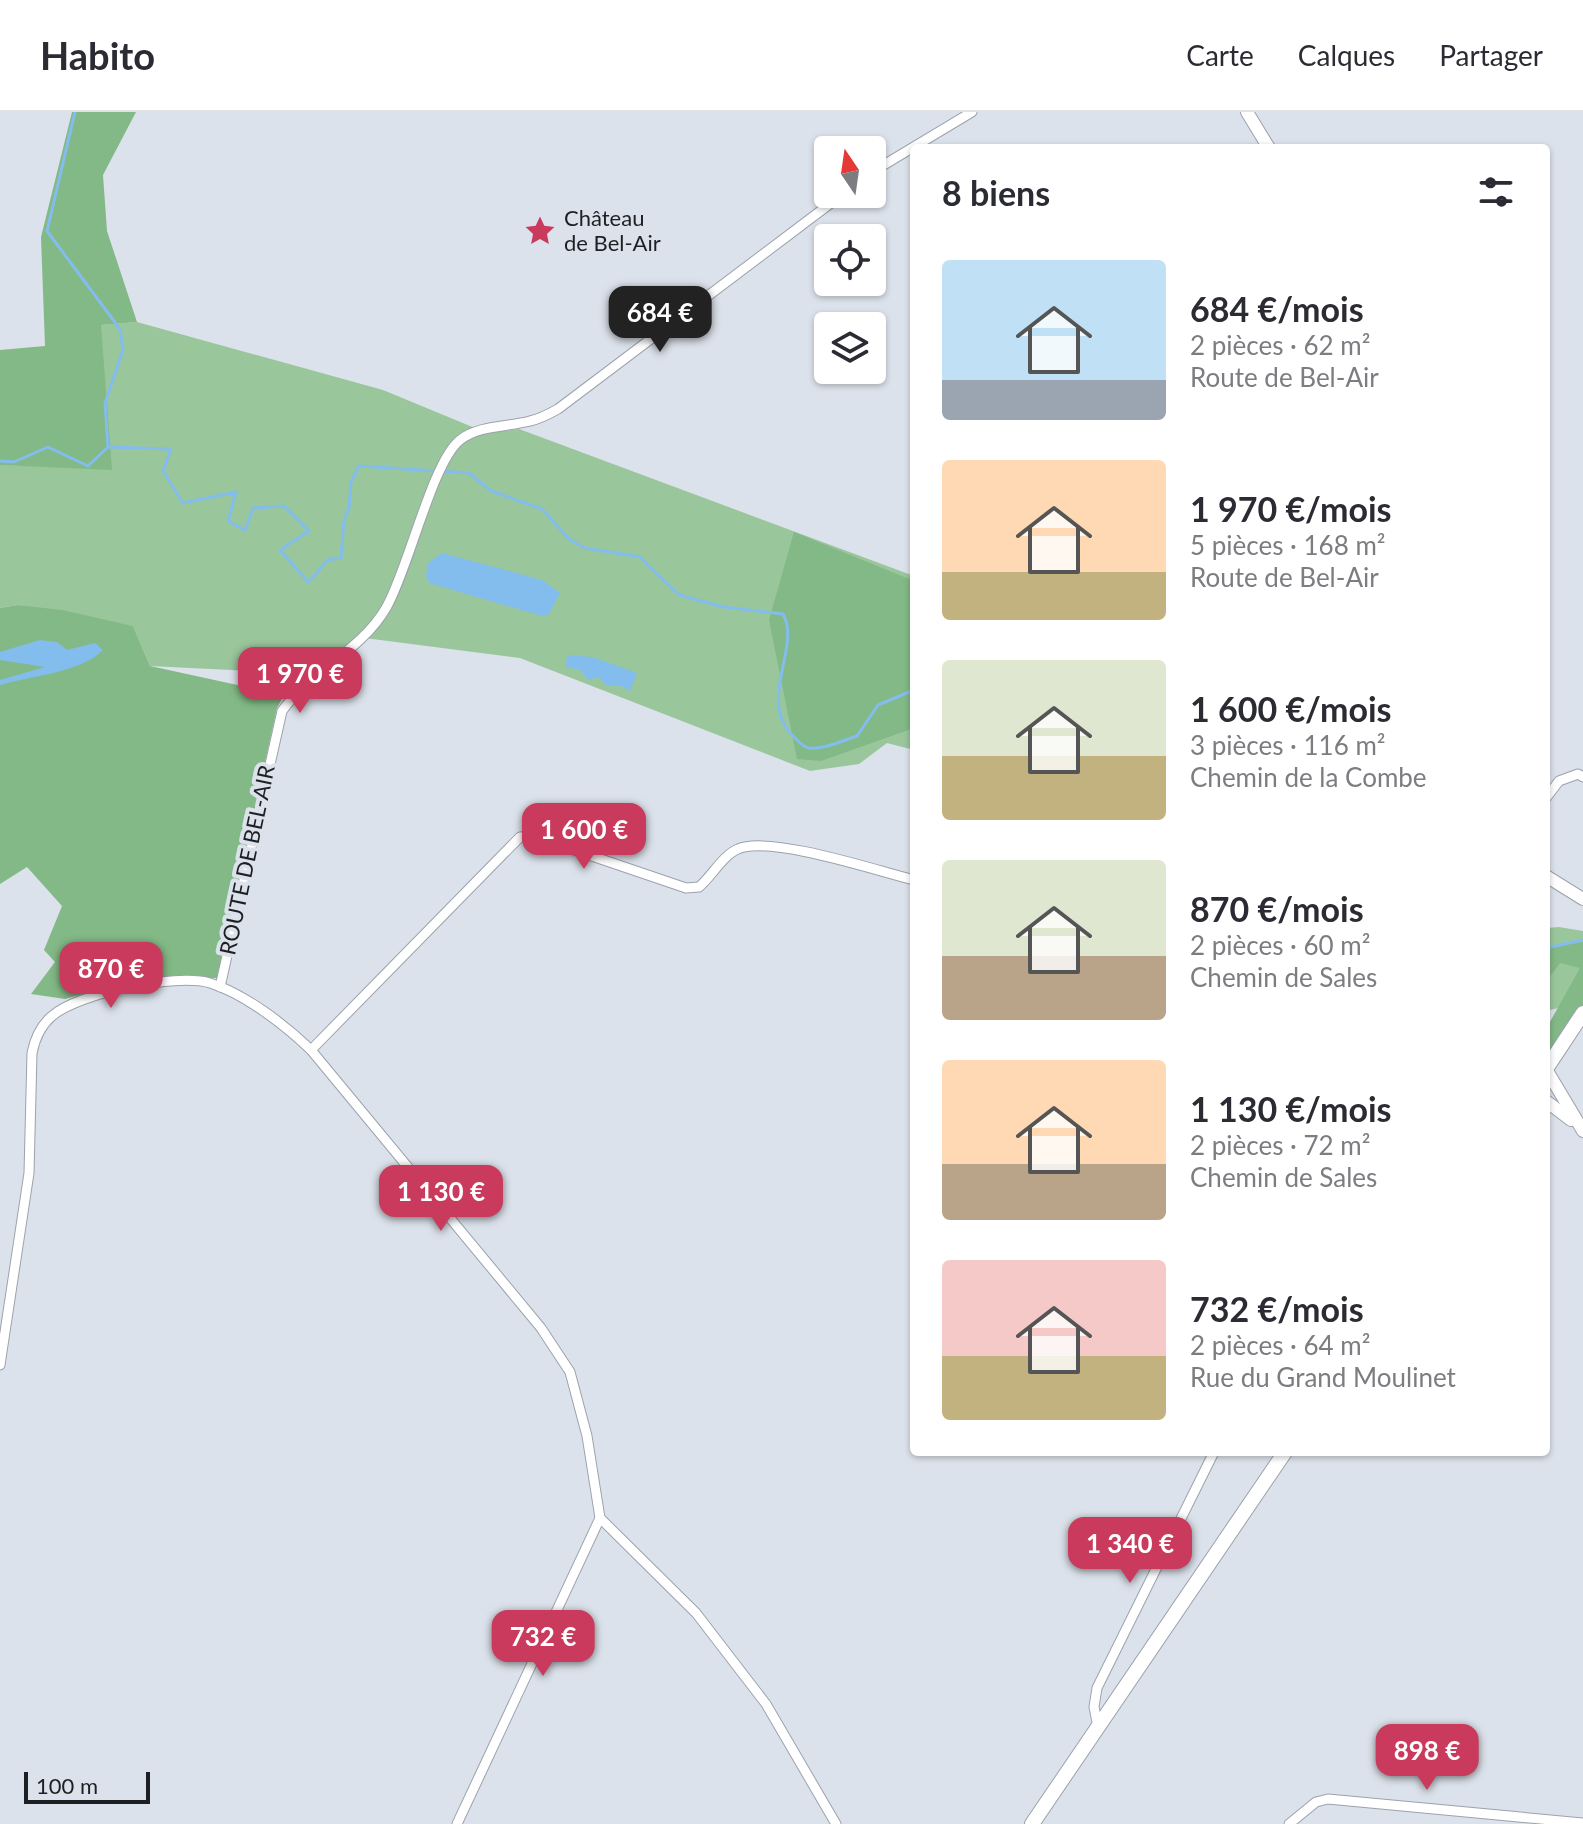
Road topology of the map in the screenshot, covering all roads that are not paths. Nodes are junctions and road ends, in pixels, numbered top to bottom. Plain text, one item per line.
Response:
1 (972, 112) edge
2 (1247, 112) edge
3 (919, 144) edge
4 (1267, 144) edge
5 (910, 149) edge
6 (886, 164) edge
7 (825, 208) edge
8 (1583, 777) edge
9 (1550, 793) edge
10 (1550, 878) edge
11 (910, 879) edge
12 (1583, 899) edge
13 (220, 987) junction
14 (1583, 1013) edge
15 (311, 1050) junction
16 (1550, 1063) edge
17 (1550, 1076) edge
18 (1550, 1104) edge
19 (1581, 1129) edge
20 (0, 1365) edge
21 (1212, 1456) edge
22 (1282, 1456) edge
23 (600, 1518) junction
24 (1098, 1727) junction
25 (1583, 1823) edge
26 (457, 1824) edge
27 (836, 1824) edge
28 (1032, 1824) edge
29 (1289, 1824) edge

1 - 3 street
2 - 4 street
5 - 6 street
7 - 13 street, ROUTE DE BEL-AIR
8 - 9 street
10 - 12 street
11 - 15 street
13 - 15 street
13 - 20 street
14 - 16 main road
15 - 23 street
17 - 19 street
18 - 19 street
21 - 24 street
22 - 24 main road
23 - 26 street
23 - 27 street
24 - 28 main road
25 - 29 street

